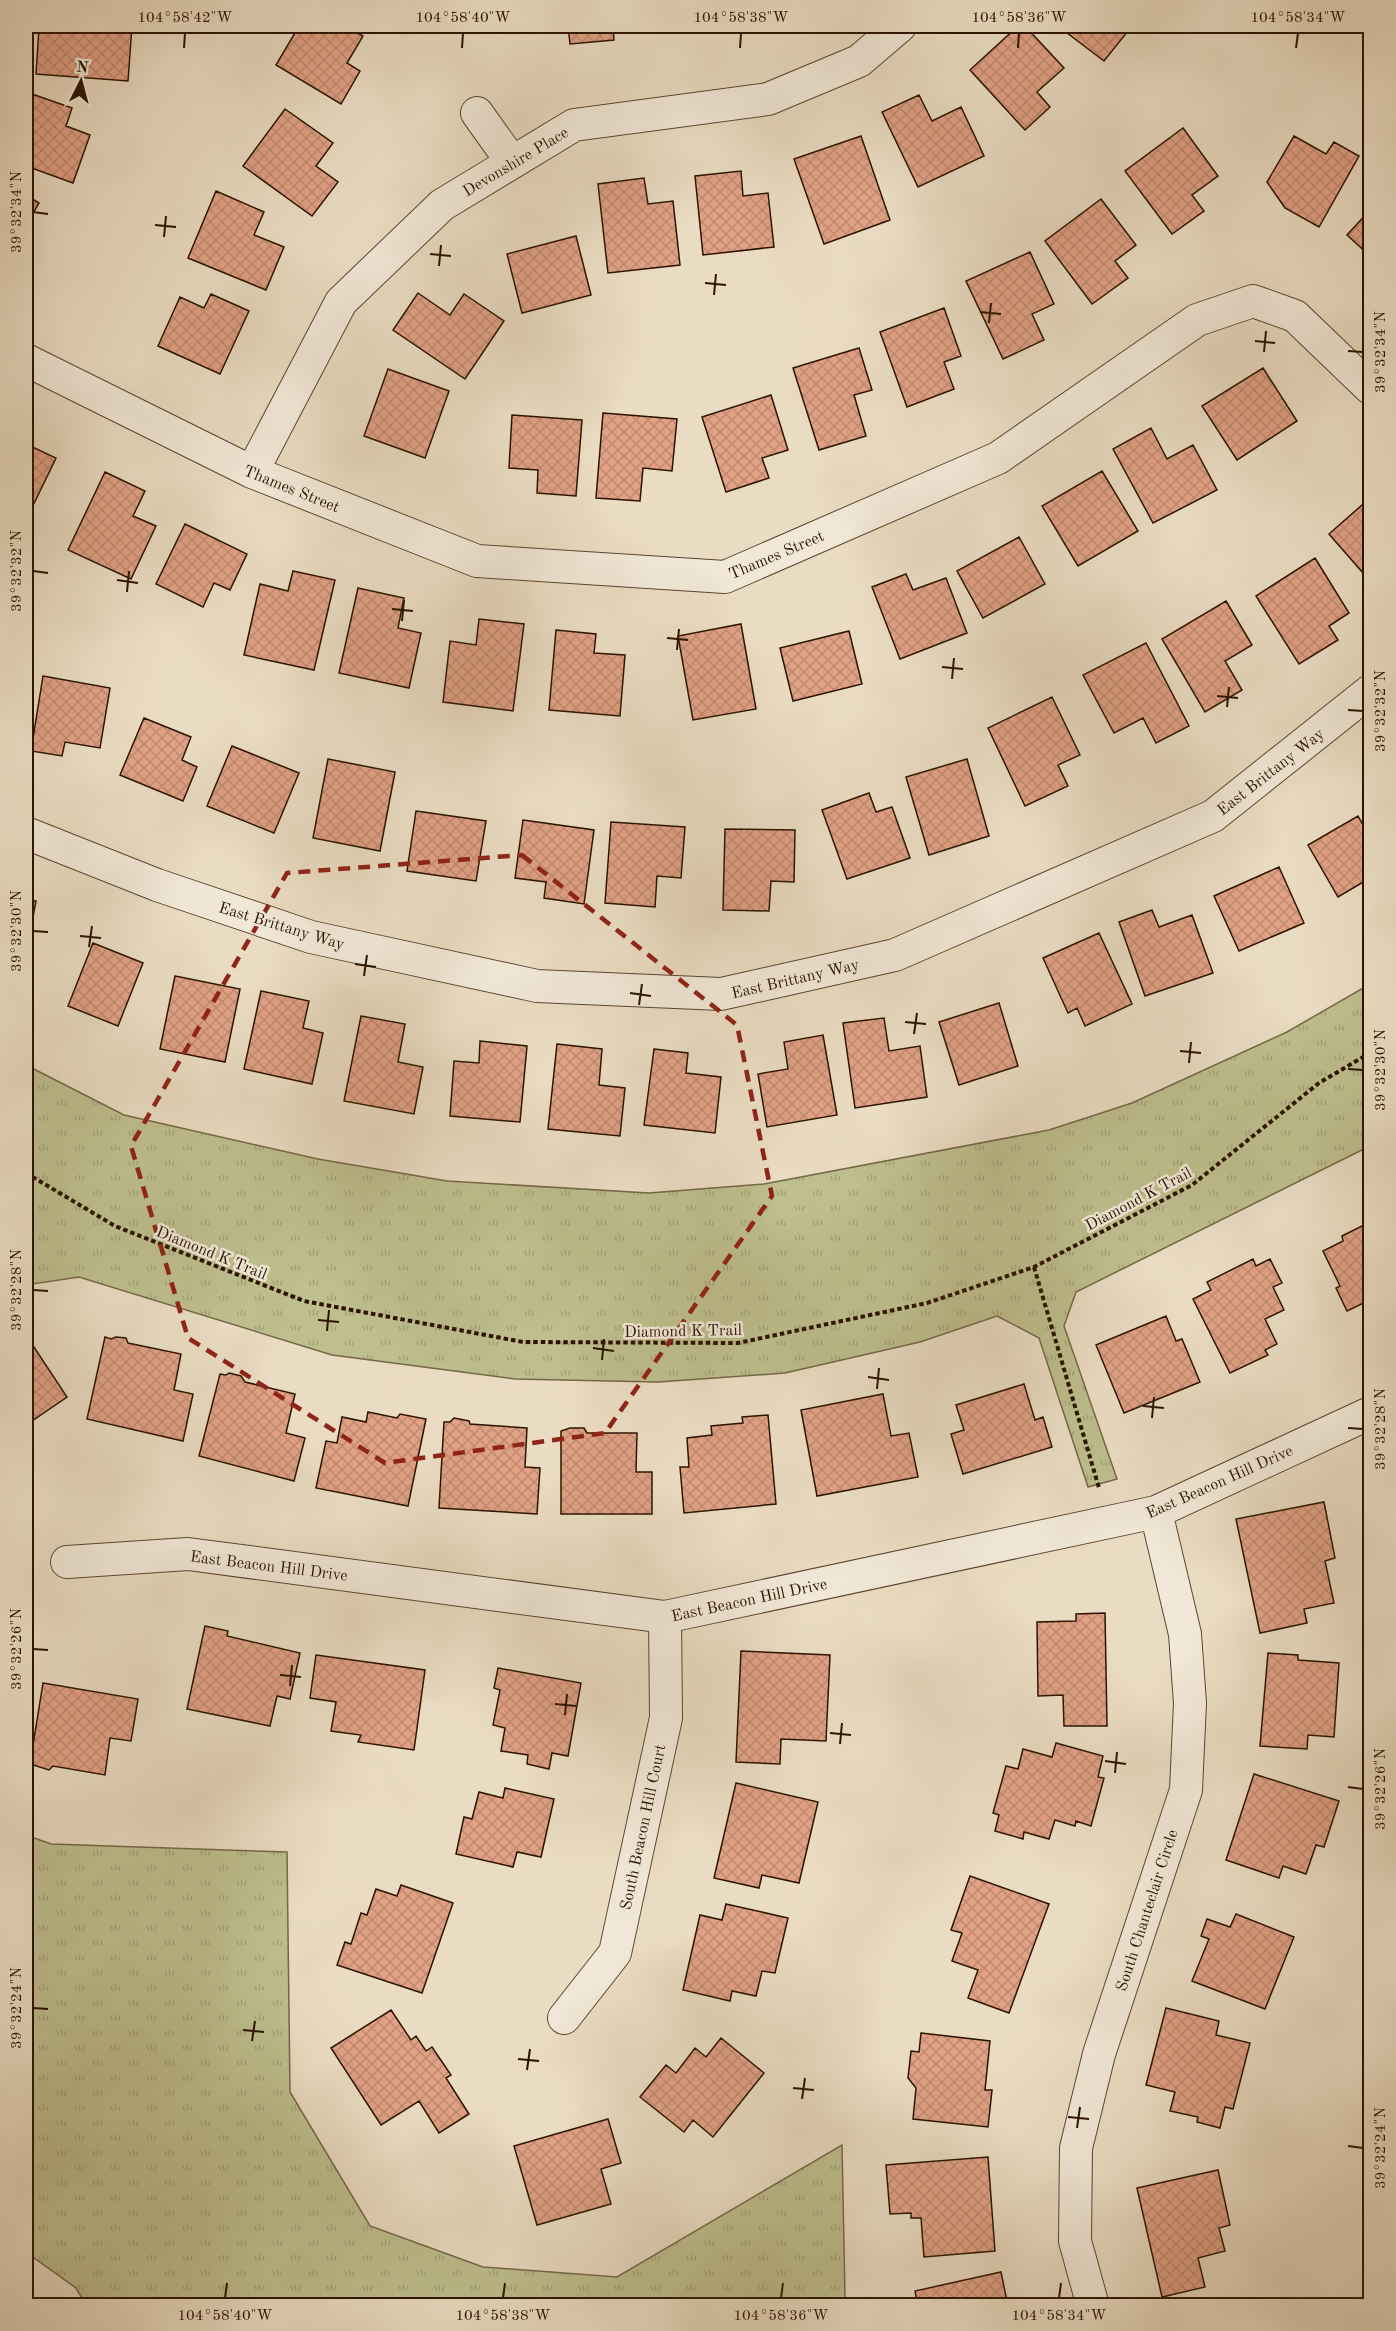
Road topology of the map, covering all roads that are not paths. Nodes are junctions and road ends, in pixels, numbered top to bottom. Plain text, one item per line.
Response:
1 (900, 26) edge
2 (477, 114) dead end
3 (512, 162) junction
4 (26, 360) edge
5 (1371, 388) edge
6 (252, 472) junction
7 (1371, 691) edge
8 (26, 833) edge
9 (1371, 1413) edge
10 (1156, 1512) junction
11 (67, 1562) dead end
12 (665, 1617) junction
13 (564, 2018) dead end
14 (1093, 2306) edge

1 - 3 street, Devonshire Place
2 - 3 street
3 - 6 street, Devonshire Place
4 - 6 street, Thames Street
5 - 6 street, Thames Street
7 - 8 street, East Brittany Way
9 - 10 street, East Beacon Hill Drive
10 - 12 street, East Beacon Hill Drive
10 - 14 street, South Chanteclair Circle
11 - 12 street, East Beacon Hill Drive
12 - 13 street, South Beacon Hill Court

